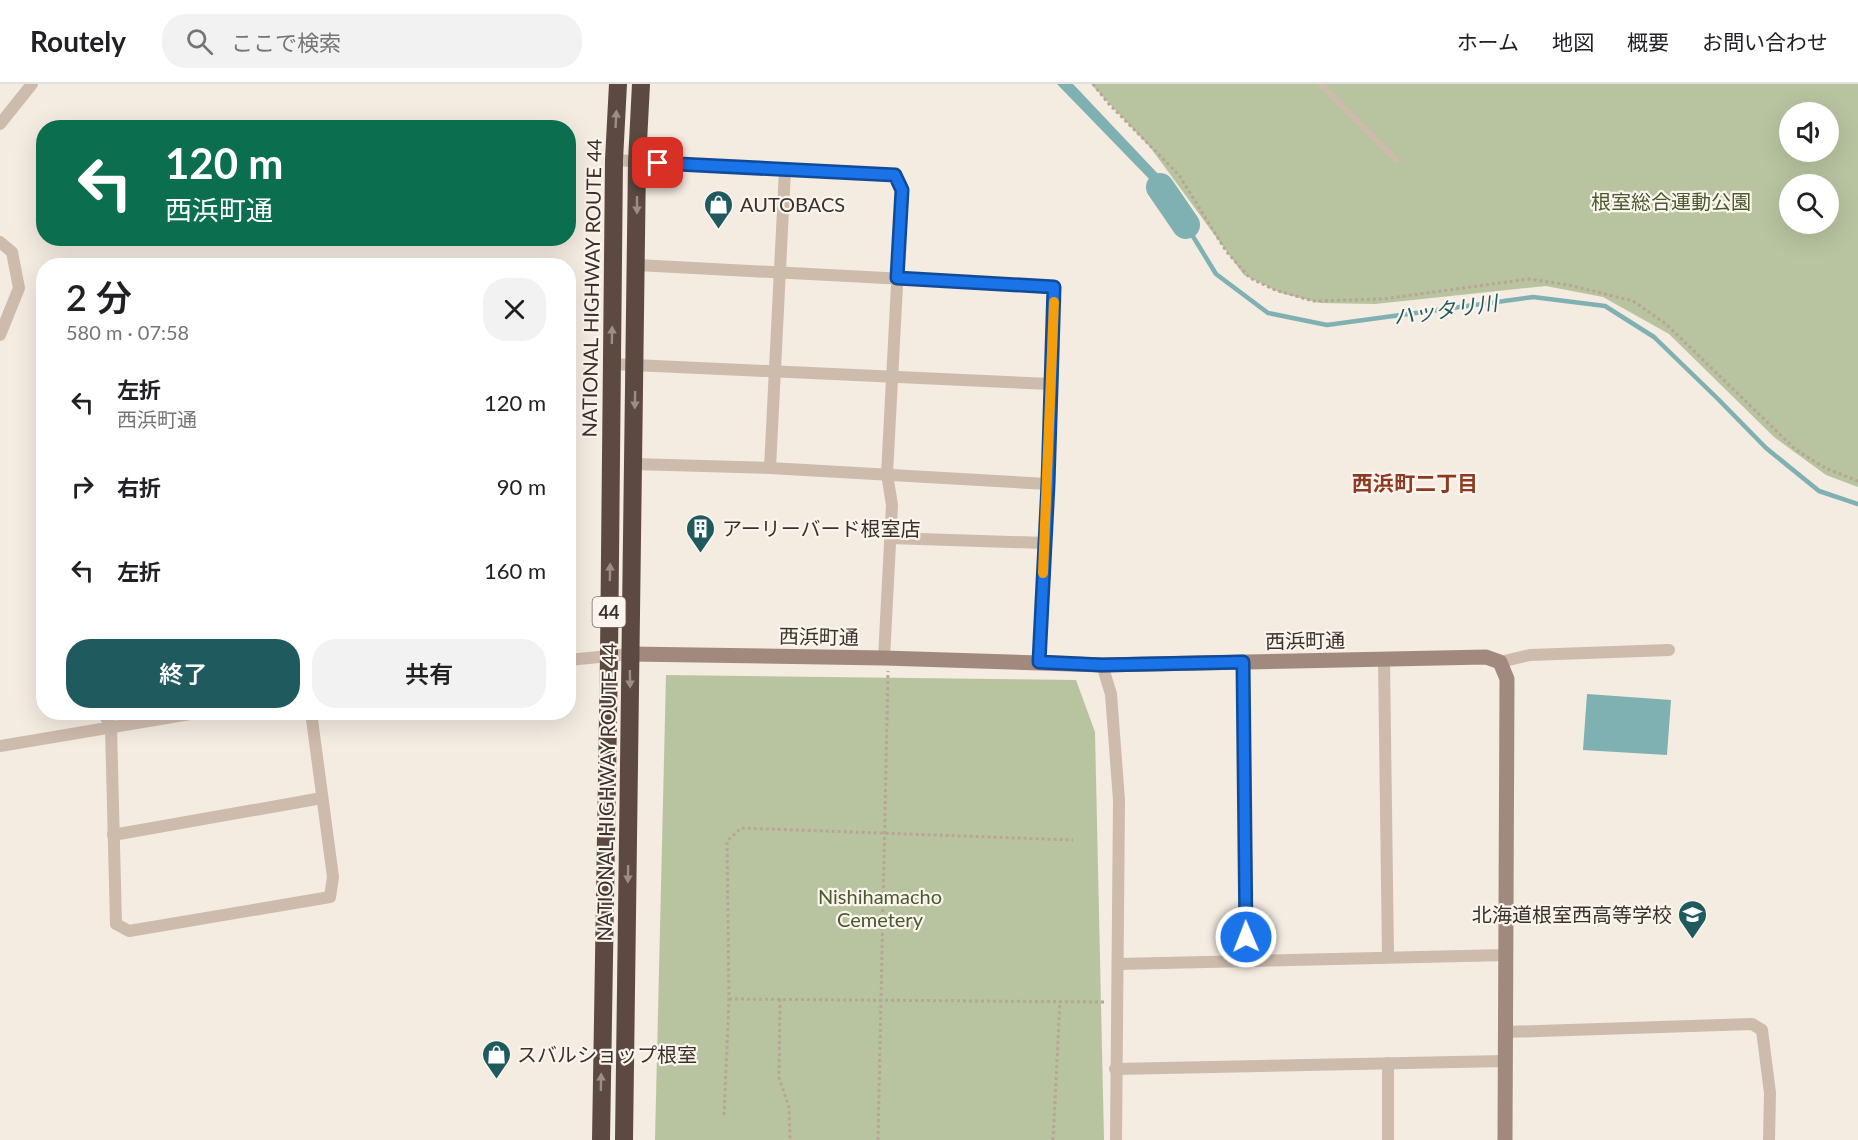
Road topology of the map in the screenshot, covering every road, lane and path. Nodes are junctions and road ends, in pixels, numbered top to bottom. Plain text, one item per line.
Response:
1 (32, 84) edge
2 (618, 84) edge
3 (641, 84) edge
4 (1093, 84) edge
5 (1320, 84) edge
6 (0, 124) edge
7 (614, 160) junction
8 (1396, 160) dead end
9 (637, 162) junction
10 (785, 170) junction
11 (0, 242) edge
12 (636, 265) junction
13 (779, 272) junction
14 (897, 278) junction
15 (0, 335) edge
16 (612, 364) junction
17 (635, 365) junction
18 (774, 370) junction
19 (892, 378) junction
20 (1051, 384) junction
21 (634, 464) junction
22 (770, 468) junction
23 (887, 474) junction
24 (1858, 481) edge
25 (1048, 484) junction
26 (890, 538) junction
27 (1045, 543) junction
28 (1669, 650) dead end
29 (630, 654) junction
30 (609, 656) junction
31 (886, 658) junction
32 (576, 659) edge
33 (1383, 660) junction
34 (1039, 662) junction
35 (1243, 662) junction
36 (1500, 662) junction
37 (1102, 665) junction
38 (107, 720) edge
39 (158, 720) edge
40 (311, 720) edge
41 (111, 728) junction
42 (0, 746) edge
43 (322, 798) junction
44 (885, 833) junction
45 (113, 835) junction
46 (1073, 840) dead end
47 (1506, 955) junction
48 (1388, 957) junction
49 (1247, 960) junction
50 (1119, 964) junction
51 (729, 999) junction
52 (780, 999) junction
53 (881, 1000) junction
54 (1060, 1001) junction
55 (1117, 1002) junction
56 (1505, 1032) junction
57 (1505, 1061) junction
58 (1388, 1063) junction
59 (1115, 1069) junction
60 (724, 1115) dead end
61 (600, 1140) edge
62 (624, 1140) edge
63 (790, 1140) edge
64 (878, 1140) edge
65 (1053, 1140) edge
66 (1116, 1140) edge
67 (1388, 1140) edge
68 (1505, 1140) edge
69 (1769, 1140) edge

1 - 6 street
7 -> 2 highway, NATIONAL HIGHWAY ROUTE 44 / 44
3 - 9 highway, NATIONAL HIGHWAY ROUTE 44 / 44
4 - 24 path
5 - 8 lane
7 - 9 street
16 -> 7 highway, NATIONAL HIGHWAY ROUTE 44 / 44
9 - 10 street
9 -> 12 highway, NATIONAL HIGHWAY ROUTE 44 / 44
10 - 13 street
10 - 14 street
11 - 15 street
12 - 13 street
12 - 17 highway, NATIONAL HIGHWAY ROUTE 44 / 44
13 - 14 street
13 - 18 street
14 - 19 street
14 - 20 street
16 - 17 street
30 -> 16 highway, NATIONAL HIGHWAY ROUTE 44 / 44
17 - 18 street
17 -> 21 highway, NATIONAL HIGHWAY ROUTE 44 / 44
18 - 19 street
18 - 22 street
19 - 20 street
19 - 23 street
20 - 25 street
21 - 22 street
21 - 29 highway, NATIONAL HIGHWAY ROUTE 44 / 44
22 - 23 street
23 - 25 street
23 - 26 street
25 - 27 street
26 - 27 street
26 - 31 street
27 - 34 street
28 - 36 street
29 - 30 street
29 - 31 street, 西浜町通
29 -> 62 highway, NATIONAL HIGHWAY ROUTE 44 / 44
30 - 32 street
61 -> 30 highway, NATIONAL HIGHWAY ROUTE 44 / 44
31 - 34 street, 西浜町通
31 - 44 path
33 - 35 street, 西浜町通
33 - 36 street, 西浜町通
33 - 48 street
34 - 37 street, 西浜町通
35 - 37 street, 西浜町通
35 - 49 street
36 - 47 street
37 - 50 street
38 - 41 street
39 - 41 street
40 - 43 street
41 - 42 street
41 - 45 street
43 - 45 street
43 - 45 street
44 - 46 path
44 - 51 path
44 - 53 path
47 - 48 street
47 - 56 street
48 - 49 street
49 - 50 street
50 - 55 street
51 - 52 path
51 - 60 path
52 - 53 path
52 - 63 path
53 - 54 path
53 - 64 path
54 - 55 path
54 - 65 path
55 - 59 street
56 - 57 street
56 - 69 street
57 - 58 street
57 - 68 street
58 - 59 street
58 - 67 street
59 - 66 street

